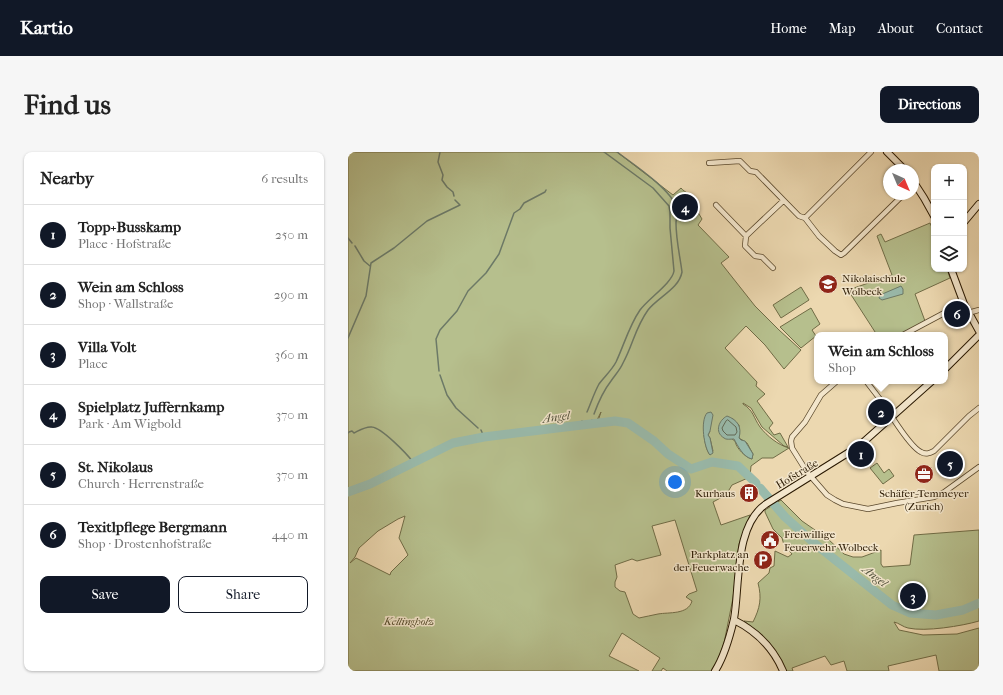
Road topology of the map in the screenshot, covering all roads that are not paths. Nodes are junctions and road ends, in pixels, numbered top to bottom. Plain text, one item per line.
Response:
1 (871, 152) edge
2 (887, 152) edge
3 (709, 163) dead end
4 (899, 164) edge
5 (919, 190) edge
6 (898, 200) edge
7 (784, 201) junction
8 (979, 204) edge
9 (716, 205) dead end
10 (931, 211) edge
11 (805, 218) junction
12 (967, 218) edge
13 (746, 236) junction
14 (773, 268) dead end
15 (952, 272) edge
16 (964, 304) junction
17 (979, 310) edge
18 (968, 313) junction
19 (979, 331) edge
20 (909, 332) edge
21 (979, 335) edge
22 (948, 366) edge
23 (834, 384) edge
24 (868, 384) edge
25 (929, 384) edge
26 (979, 408) edge
27 (892, 417) junction
28 (979, 467) edge
29 (812, 476) junction
30 (734, 620) junction
31 (715, 671) edge
32 (783, 671) edge

1 - 11 street
2 - 4 street
3 - 7 street
5 - 10 street
6 - 11 street
7 - 11 street
7 - 13 street
8 - 12 street
9 - 13 street
13 - 14 street
15 - 16 street
16 - 18 street
16 - 20 street
17 - 18 street
18 - 19 street
21 - 22 street
23 - 29 street
24 - 27 street
25 - 27 street, Hofstraße
26 - 27 street
27 - 29 street, Hofstraße
28 - 29 street
29 - 30 street, Hofstraße
30 - 31 street, Hofstraße
30 - 32 street

